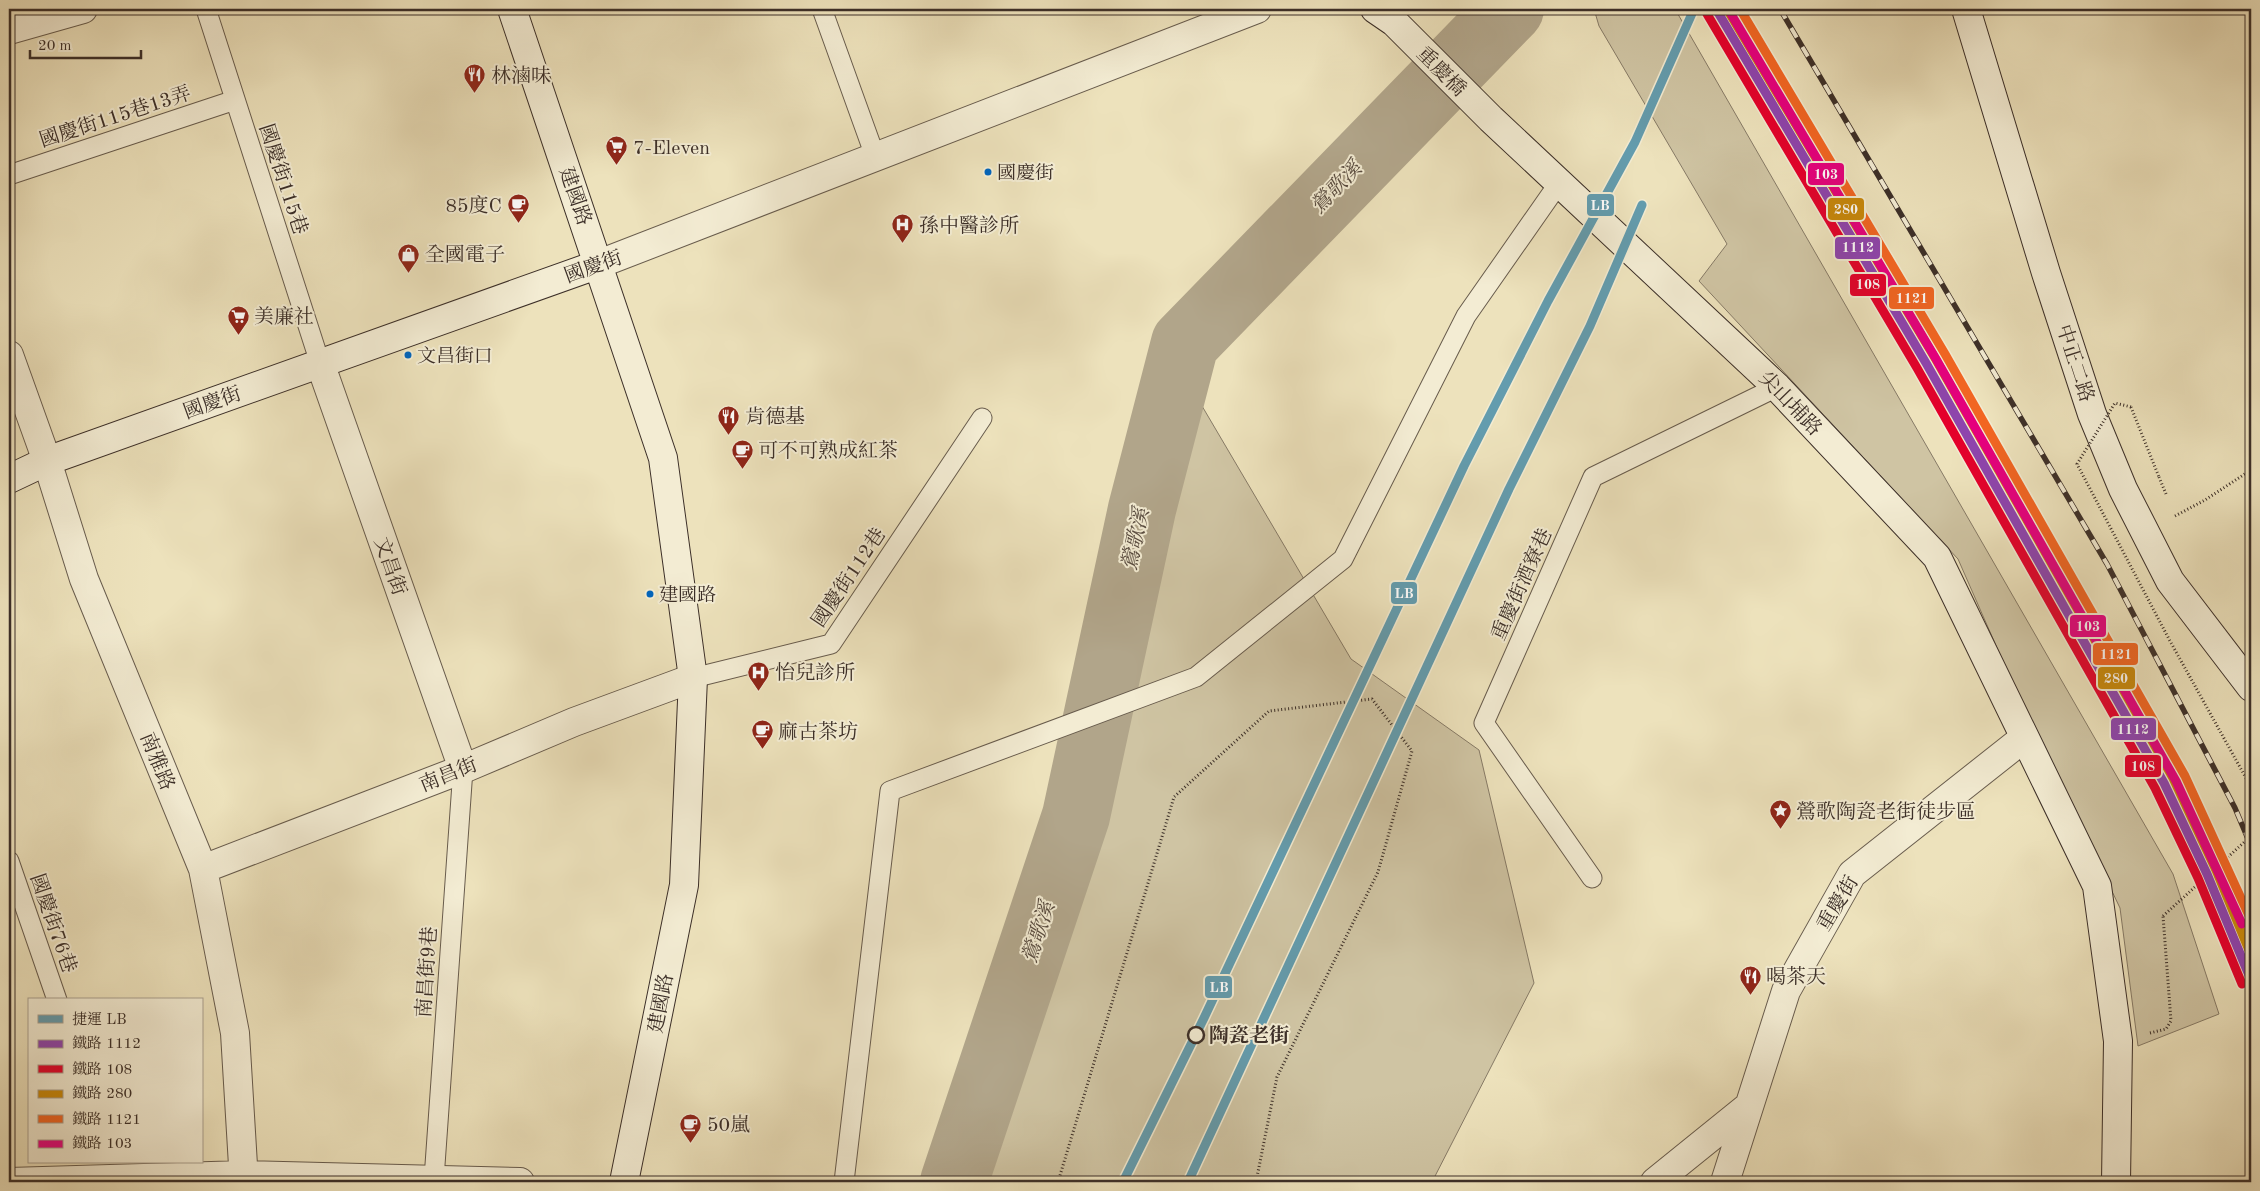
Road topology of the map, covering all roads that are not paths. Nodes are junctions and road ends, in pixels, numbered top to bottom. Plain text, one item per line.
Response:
1 (83, 9) edge
2 (206, 9) edge
3 (512, 9) edge
4 (822, 9) edge
5 (1257, 9) edge
6 (1966, 9) edge
7 (1385, 16) edge
8 (9, 30) edge
9 (235, 100) junction
10 (1491, 119) joint
11 (875, 156) junction
12 (9, 175) edge
13 (1559, 183) junction
14 (600, 264) junction
15 (9, 355) edge
16 (320, 363) junction
17 (1777, 387) junction
18 (982, 418) dead end
19 (48, 462) junction
20 (9, 479) edge
21 (693, 678) junction
22 (2251, 687) edge
23 (2024, 738) junction
24 (463, 769) junction
25 (9, 861) edge
26 (203, 869) junction
27 (1592, 878) dead end
28 (56, 998) edge
29 (1749, 1106) junction
30 (82, 1171) edge
31 (244, 1179) edge
32 (434, 1179) junction
33 (9, 1182) edge
34 (520, 1182) edge
35 (624, 1182) edge
36 (844, 1182) edge
37 (1655, 1182) edge
38 (1725, 1182) edge
39 (2116, 1182) edge

1 - 8 street
2 - 9 lane, 國慶街115巷
3 - 14 street, 建國路
4 - 11 lane
5 - 11 street, 國慶街
6 - 22 street, 中正二路
7 - 10 street, 重慶橋
9 - 12 lane, 國慶街115巷13弄
9 - 16 lane, 國慶街115巷
10 - 13 street, 尖山埔路
11 - 14 street, 國慶街
13 - 17 street, 尖山埔路
13 - 36 lane
14 - 16 street, 國慶街
14 - 21 street, 建國路
15 - 19 street, 南雅路
16 - 19 street, 國慶街
16 - 24 street, 文昌街
17 - 23 street, 尖山埔路
17 - 27 lane, 重慶街酒寮巷
18 - 21 lane, 國慶街112巷
19 - 20 street, 國慶街
19 - 26 street, 南雅路
21 - 24 street, 南昌街
21 - 35 street, 建國路
23 - 29 street, 重慶街
23 - 39 street, 尖山埔路
24 - 26 street, 南昌街
24 - 32 lane, 南昌街9巷
25 - 28 lane, 國慶街76巷
26 - 31 street, 南雅路
29 - 37 street
29 - 38 street, 重慶街
30 - 31 street
30 - 33 street
31 - 32 street
32 - 34 street

